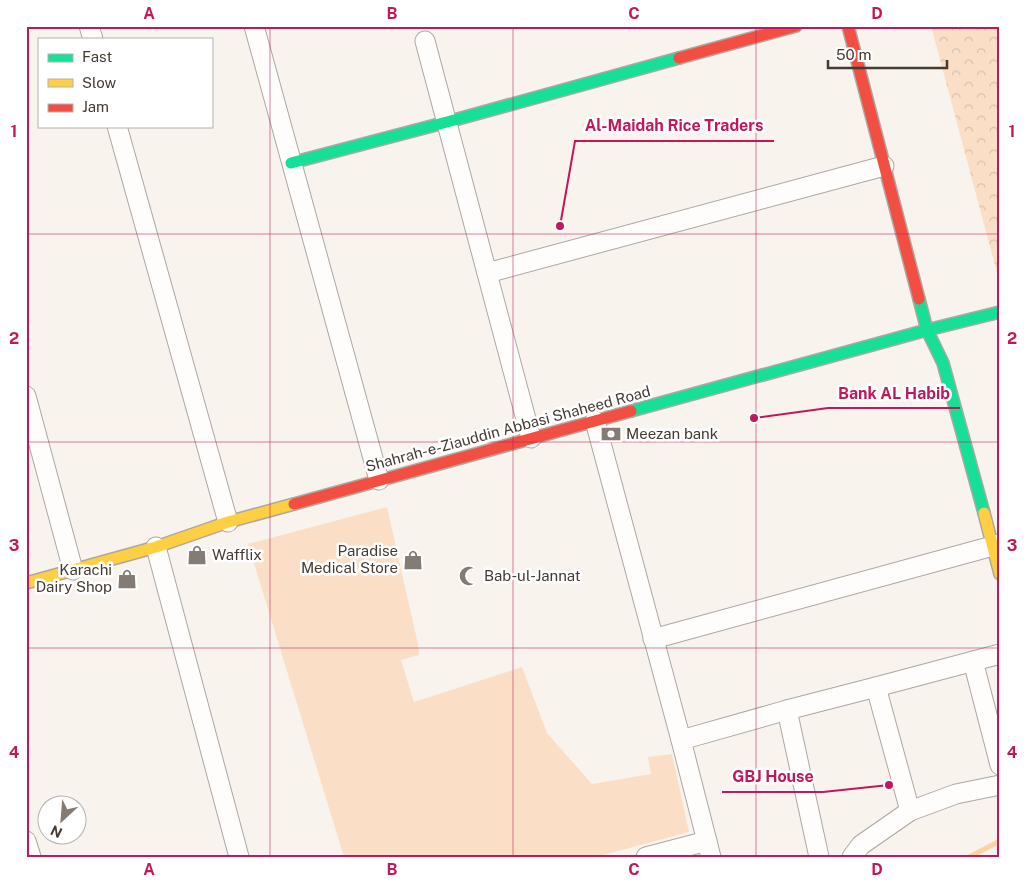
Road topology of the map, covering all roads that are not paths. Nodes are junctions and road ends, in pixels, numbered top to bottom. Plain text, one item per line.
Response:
1 (89, 26) edge
2 (254, 26) edge
3 (796, 26) edge
4 (848, 26) edge
5 (93, 38) edge
6 (425, 41) dead end
7 (446, 122) junction
8 (118, 128) edge
9 (291, 163) junction
10 (884, 166) junction
11 (487, 273) junction
12 (1000, 312) edge
13 (927, 330) junction
14 (26, 396) edge
15 (595, 421) junction
16 (531, 438) junction
17 (379, 480) junction
18 (228, 522) junction
19 (996, 545) edge
20 (156, 547) junction
21 (73, 570) junction
22 (1000, 574) edge
23 (26, 583) edge
24 (652, 638) junction
25 (1000, 654) edge
26 (973, 661) junction
27 (876, 688) junction
28 (787, 710) junction
29 (681, 740) junction
30 (1000, 765) edge
31 (1000, 785) edge
32 (910, 811) junction
33 (26, 841) edge
34 (709, 849) edge
35 (31, 857) edge
36 (239, 857) edge
37 (646, 857) edge
38 (819, 857) edge
39 (852, 857) edge

1 - 5 street
2 - 9 street
3 - 7 street
4 - 10 street
6 - 7 street
7 - 9 street
7 - 11 street
8 - 18 street
9 - 17 street
10 - 11 street
10 - 13 street
11 - 16 street
12 - 13 street, Shahrah-e-Ziauddin Abbasi Shaheed Road
13 - 15 street, Shahrah-e-Ziauddin Abbasi Shaheed Road
13 - 19 street
14 - 21 street
15 - 16 street, Shahrah-e-Ziauddin Abbasi Shaheed Road
15 - 24 street
16 - 17 street, Shahrah-e-Ziauddin Abbasi Shaheed Road
17 - 18 street, Shahrah-e-Ziauddin Abbasi Shaheed Road
18 - 20 street, Shahrah-e-Ziauddin Abbasi Shaheed Road
19 - 22 street
19 - 24 street
20 - 21 street, Shahrah-e-Ziauddin Abbasi Shaheed Road
20 - 36 street
21 - 23 street, Shahrah-e-Ziauddin Abbasi Shaheed Road
24 - 29 street
25 - 26 street
26 - 27 street
26 - 30 street
27 - 28 street
27 - 32 street
28 - 29 street
28 - 38 street
29 - 34 street
31 - 32 street
32 - 39 street
33 - 35 street
34 - 37 street

